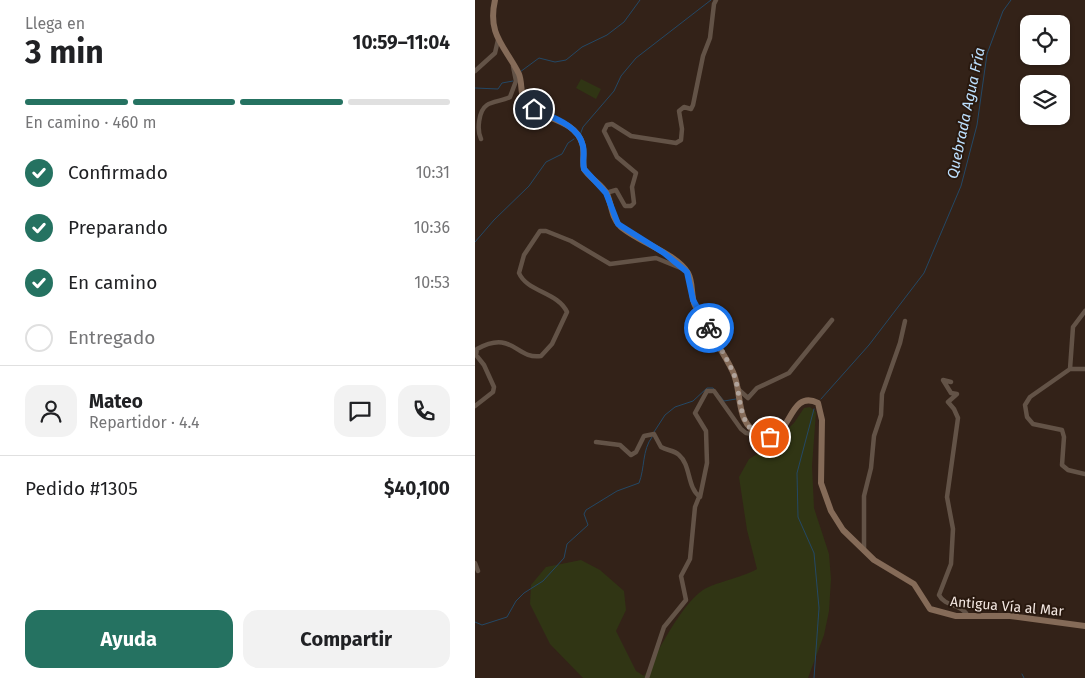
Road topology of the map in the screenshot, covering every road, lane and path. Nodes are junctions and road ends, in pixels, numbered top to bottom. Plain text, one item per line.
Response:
1 (495, 0) edge
2 (716, 0) edge
3 (498, 40) junction
4 (513, 66) junction
5 (475, 70) edge
6 (481, 139) dead end
7 (606, 193) junction
8 (686, 270) junction
9 (1085, 311) edge
10 (832, 320) dead end
11 (905, 321) dead end
12 (1070, 369) junction
13 (1085, 369) edge
14 (951, 382) dead end
15 (737, 388) junction
16 (475, 406) edge
17 (760, 435) junction
18 (596, 442) dead end
19 (1085, 474) edge
20 (699, 497) junction
21 (864, 550) junction
22 (475, 563) edge
23 (478, 571) dead end
24 (968, 616) junction
25 (1085, 626) edge
26 (647, 678) edge

1 - 3 main road
2 - 7 street
3 - 4 main road
3 - 5 street
4 - 6 street
4 - 7 main road
7 - 8 main road
8 - 15 main road
8 - 16 street
9 - 12 street
10 - 15 street
11 - 21 street
12 - 13 street
12 - 19 street
14 - 24 street
15 - 17 main road
17 - 20 street
17 - 21 main road, Antigua Vía al Mar
18 - 20 street
20 - 26 street
21 - 24 main road, Antigua Vía al Mar
22 - 23 street
24 - 25 main road, Antigua Vía al Mar

